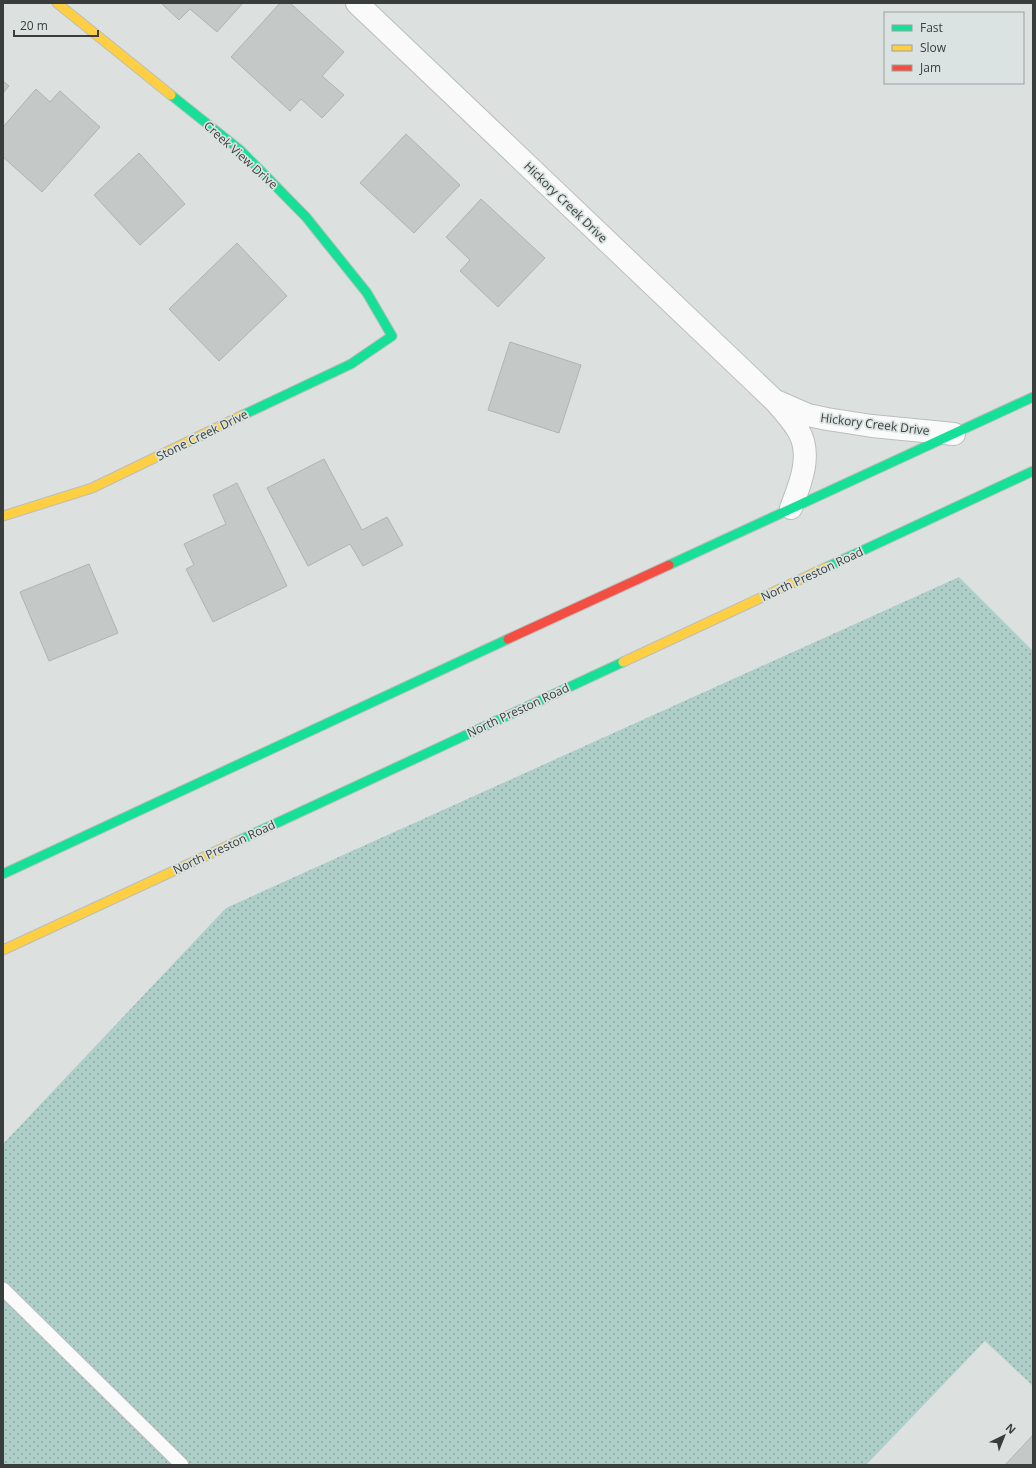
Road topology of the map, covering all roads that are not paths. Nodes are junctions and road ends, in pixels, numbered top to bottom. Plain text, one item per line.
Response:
1 (57, 3) edge
2 (357, 3) edge
3 (392, 336) joint
4 (1033, 397) edge
5 (775, 400) junction
6 (954, 434) junction
7 (1032, 473) edge
8 (791, 508) junction
9 (3, 516) edge
10 (3, 874) edge
11 (3, 950) edge
12 (3, 1289) edge
13 (182, 1465) edge

1 - 3 main road, Creek View Drive
2 - 5 street, Hickory Creek Drive
3 - 9 main road, Stone Creek Drive
4 - 6 main road
5 - 6 street, Hickory Creek Drive
5 - 8 street, Hickory Creek Drive
6 - 8 main road
7 - 11 main road, North Preston Road
8 - 10 main road
12 - 13 lane

